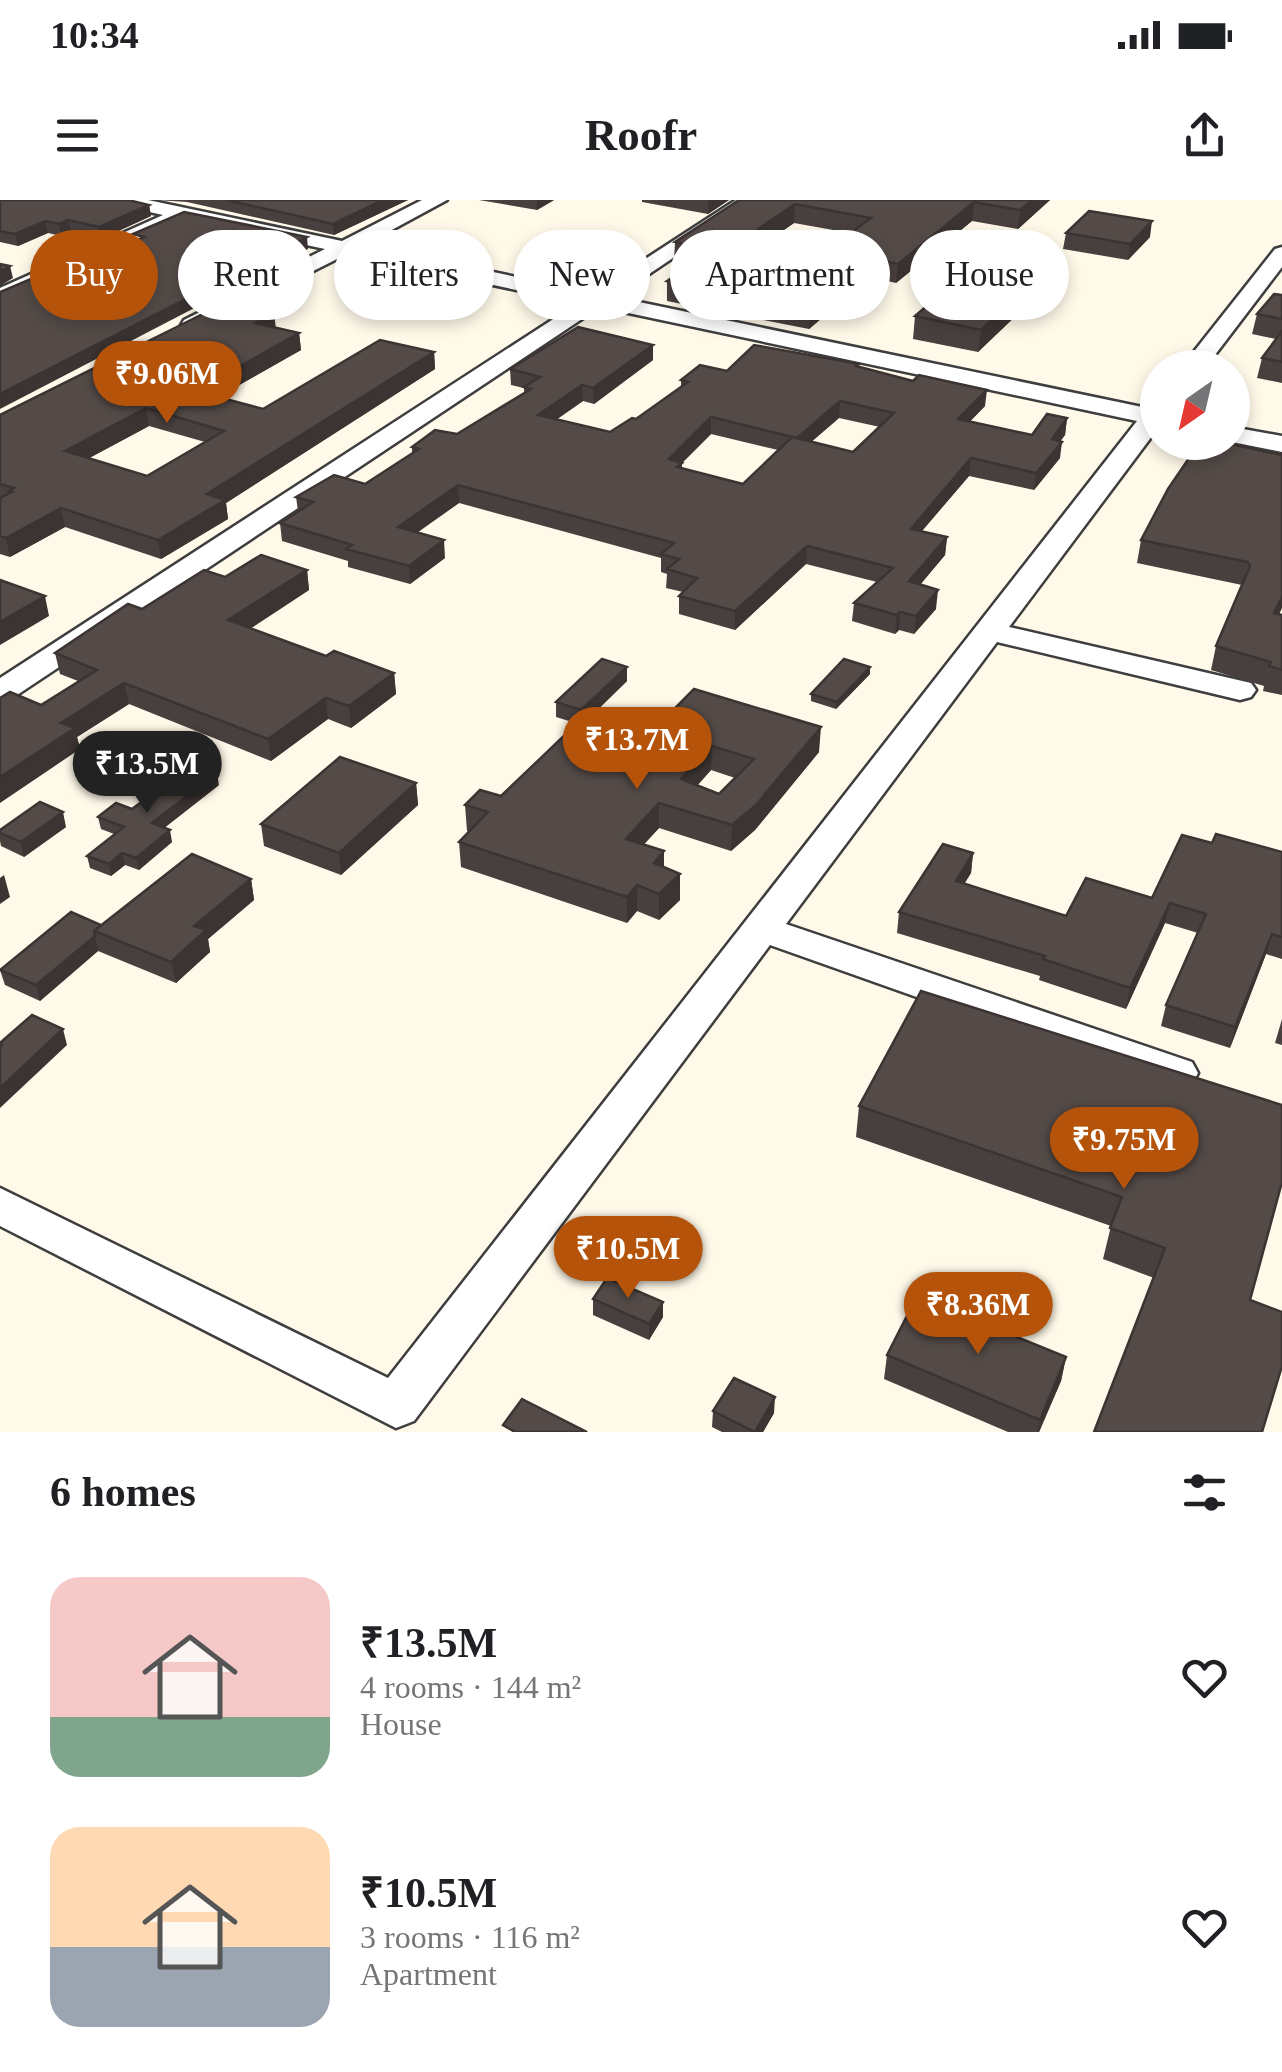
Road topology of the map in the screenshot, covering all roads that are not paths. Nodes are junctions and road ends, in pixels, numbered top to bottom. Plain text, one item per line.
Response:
1 (120, 200) edge
2 (213, 200) edge
3 (437, 200) edge
4 (749, 200) edge
5 (184, 213) junction
6 (378, 230) edge
7 (334, 245) edge
8 (334, 253) edge
9 (1282, 253) edge
10 (650, 264) edge
11 (0, 296) edge
12 (650, 311) edge
13 (564, 320) edge
14 (172, 335) edge
15 (1209, 350) edge
16 (1140, 412) edge
17 (1140, 436) edge
18 (1250, 438) edge
19 (1282, 444) edge
20 (989, 632) junction
21 (1240, 690) dead end
22 (0, 692) edge
23 (763, 929) junction
24 (1208, 1084) edge
25 (0, 1205) edge
26 (390, 1419) edge

1 - 5 street
2 - 5 street
3 - 6 street
4 - 10 street
5 - 7 street
5 - 11 street
8 - 14 street
9 - 15 street
12 - 16 street
13 - 22 street
17 - 20 street
18 - 19 street
20 - 21 street
20 - 23 street
23 - 24 street
23 - 26 street
25 - 26 street

